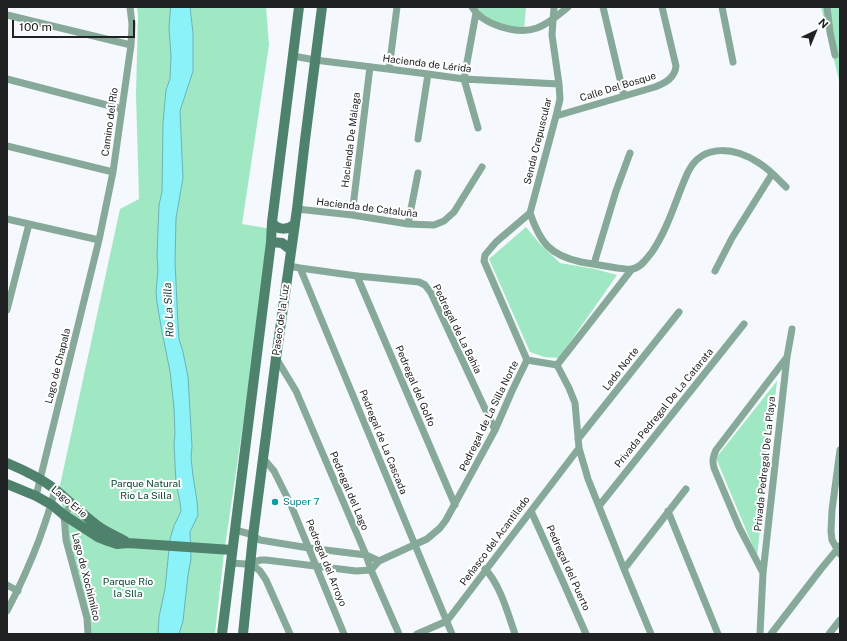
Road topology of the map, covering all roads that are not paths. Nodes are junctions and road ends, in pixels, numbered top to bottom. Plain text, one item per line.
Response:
1 (130, 7) edge
2 (300, 7) edge
3 (322, 7) edge
4 (397, 7) edge
5 (554, 7) edge
6 (568, 7) edge
7 (603, 7) edge
8 (662, 7) edge
9 (722, 7) edge
10 (827, 7) edge
11 (474, 10) edge
12 (7, 15) edge
13 (553, 20) junction
14 (131, 45) junction
15 (835, 55) dead end
16 (293, 56) junction
17 (315, 60) junction
18 (733, 62) dead end
19 (370, 67) junction
20 (389, 69) junction
21 (428, 74) junction
22 (7, 79) edge
23 (464, 80) junction
24 (559, 84) junction
25 (624, 96) junction
26 (122, 109) junction
27 (556, 116) junction
28 (478, 128) dead end
29 (418, 139) dead end
30 (7, 146) edge
31 (630, 153) dead end
32 (482, 168) dead end
33 (113, 172) junction
34 (418, 173) dead end
35 (772, 174) junction
36 (786, 187) dead end
37 (297, 209) junction
38 (530, 213) junction
39 (352, 215) junction
40 (7, 219) edge
41 (272, 222) junction
42 (29, 224) junction
43 (295, 224) junction
44 (408, 224) junction
45 (99, 240) junction
46 (271, 242) junction
47 (291, 250) junction
48 (594, 264) junction
49 (289, 266) junction
50 (300, 268) junction
51 (632, 269) junction
52 (715, 271) dead end
53 (357, 276) junction
54 (7, 310) edge
55 (679, 312) dead end
56 (744, 324) dead end
57 (792, 329) dead end
58 (787, 357) junction
59 (276, 358) junction
60 (527, 360) junction
61 (557, 365) junction
62 (495, 430) junction
63 (578, 439) junction
64 (579, 448) junction
65 (840, 450) edge
66 (263, 458) junction
67 (7, 463) edge
68 (40, 479) junction
69 (840, 483) edge
70 (7, 484) edge
71 (55, 489) junction
72 (686, 489) dead end
73 (835, 490) junction
74 (36, 496) junction
75 (72, 504) junction
76 (52, 505) junction
77 (455, 505) junction
78 (599, 506) junction
79 (531, 511) junction
80 (668, 511) junction
81 (64, 515) junction
82 (235, 530) junction
83 (253, 536) junction
84 (139, 544) junction
85 (414, 545) junction
86 (309, 548) junction
87 (228, 549) junction
88 (839, 550) edge
89 (366, 555) junction
90 (379, 560) junction
91 (250, 563) junction
92 (230, 564) junction
93 (316, 566) junction
94 (485, 569) junction
95 (624, 569) junction
96 (371, 570) junction
97 (763, 573) junction
98 (7, 585) edge
99 (18, 591) junction
100 (7, 611) edge
101 (447, 621) junction
102 (838, 622) edge
103 (840, 633) edge
104 (88, 634) edge
105 (222, 634) edge
106 (243, 634) edge
107 (290, 634) edge
108 (344, 634) edge
109 (399, 634) edge
110 (417, 634) edge
111 (452, 634) edge
112 (515, 634) edge
113 (586, 634) edge
114 (651, 634) edge
115 (718, 634) edge
116 (760, 634) edge
117 (771, 634) edge
118 (830, 634) edge

1 - 14 street, Camino del Río
2 - 16 street, Paseo de la Luz
3 - 17 street, Paseo de la Luz
4 - 20 street
5 - 13 street, Senda Crepuscular
6 - 13 street
7 - 25 street
8 - 25 street, Calle Del Bosque
9 - 18 street
10 - 15 street
11 - 13 street
11 - 23 street
12 - 14 street
13 - 24 street, Senda Crepuscular
14 - 26 street, Camino del Río
16 - 17 street, Hacienda de Lérida
16 - 41 street, Paseo de la Luz
17 - 19 street, Hacienda de Lérida
17 - 37 street, Paseo de la Luz
19 - 20 street, Hacienda de Lérida
19 - 39 street, Hacienda De Málaga
20 - 21 street, Hacienda de Lérida
21 - 23 street, Hacienda de Lérida
21 - 29 street
22 - 26 street
23 - 24 street, Hacienda de Lérida
23 - 28 street
24 - 27 street, Senda Crepuscular
25 - 27 street, Calle Del Bosque
26 - 33 street, Camino del Río
27 - 38 street, Senda Crepuscular
30 - 33 street
31 - 48 street
32 - 44 street, Hacienda de Cataluña
33 - 45 street, Camino del Río
34 - 44 street
35 - 36 street
35 - 51 street
35 - 52 street
37 - 39 street, Hacienda de Cataluña
37 - 43 street, Paseo de la Luz
38 - 48 street
38 - 60 street
39 - 44 street, Hacienda de Cataluña
40 - 42 street
41 - 43 street
41 - 46 street, Paseo de la Luz
42 - 45 street
42 - 54 street
43 - 47 street, Paseo de la Luz
45 - 68 street, Lago de Chapala
46 - 47 street
46 - 82 street, Paseo de la Luz
47 - 49 street, Paseo de la Luz
48 - 51 street
49 - 50 street
49 - 59 street, Paseo de la Luz
50 - 53 street, Pedregal de La Bahía
50 - 85 street, Pedregal de La Cascada
51 - 61 street
53 - 62 street, Pedregal de La Bahía
53 - 77 street, Pedregal del Golfo
55 - 63 street, Lado Norte
56 - 78 street, Privada Pedregal De La Catarata
57 - 58 street, Privada Pedregal De La Playa
58 - 97 street, Privada Pedregal De La Playa
58 - 97 street, Privada Pedregal De La Playa
59 - 66 street, Paseo de la Luz
59 - 89 street, Pedregal del Lago
60 - 61 street, Pedregal de La Silla Norte
60 - 62 street, Pedregal de La Silla Norte
61 - 63 street
62 - 77 street, Pedregal de La Silla Norte
63 - 64 street
64 - 78 street
64 - 79 street, Peñasco del Acantilado
65 - 73 street
66 - 83 street, Paseo de la Luz
66 - 86 street, Pedregal del Arroyo
67 - 68 street, Lago Erie
68 - 71 street, Lago Erie
68 - 74 street, Lago de Chapala
69 - 73 street
70 - 74 street, Lago Erie
71 - 75 street, Lago Erie
71 - 76 street
72 - 80 street
73 - 88 street
74 - 76 street, Lago Erie
75 - 81 street
75 - 84 street, Lago Erie
76 - 81 street, Lago Erie
76 - 99 street
77 - 85 street, Pedregal de La Silla Norte
78 - 95 street
79 - 94 street, Peñasco del Acantilado
79 - 113 street, Pedregal del Puerto
80 - 95 street
80 - 115 street
81 - 84 street, Lago Erie
81 - 104 street, Lago de Xochimilco
82 - 83 street
82 - 87 street, Paseo de la Luz
83 - 86 street
83 - 91 street, Paseo de la Luz
84 - 87 street
85 - 90 street, Pedregal de La Silla Norte
85 - 101 street, Pedregal de La Cascada
86 - 89 street
86 - 93 street, Pedregal del Arroyo
87 - 92 street, Paseo de la Luz
88 - 117 street
89 - 90 street
89 - 96 street, Pedregal del Lago
90 - 96 street, Pedregal de La Silla Norte
91 - 92 street
91 - 93 street
91 - 106 street, Paseo de la Luz
91 - 107 street
92 - 105 street, Paseo de la Luz
93 - 96 street
93 - 108 street, Pedregal del Arroyo
94 - 101 street, Peñasco del Acantilado
94 - 112 street
95 - 114 street
96 - 109 street, Pedregal del Lago
97 - 116 street, Privada Pedregal De La Playa
98 - 99 street
99 - 100 street
101 - 110 street
101 - 111 street, Pedregal de La Cascada
102 - 103 street
102 - 118 street

